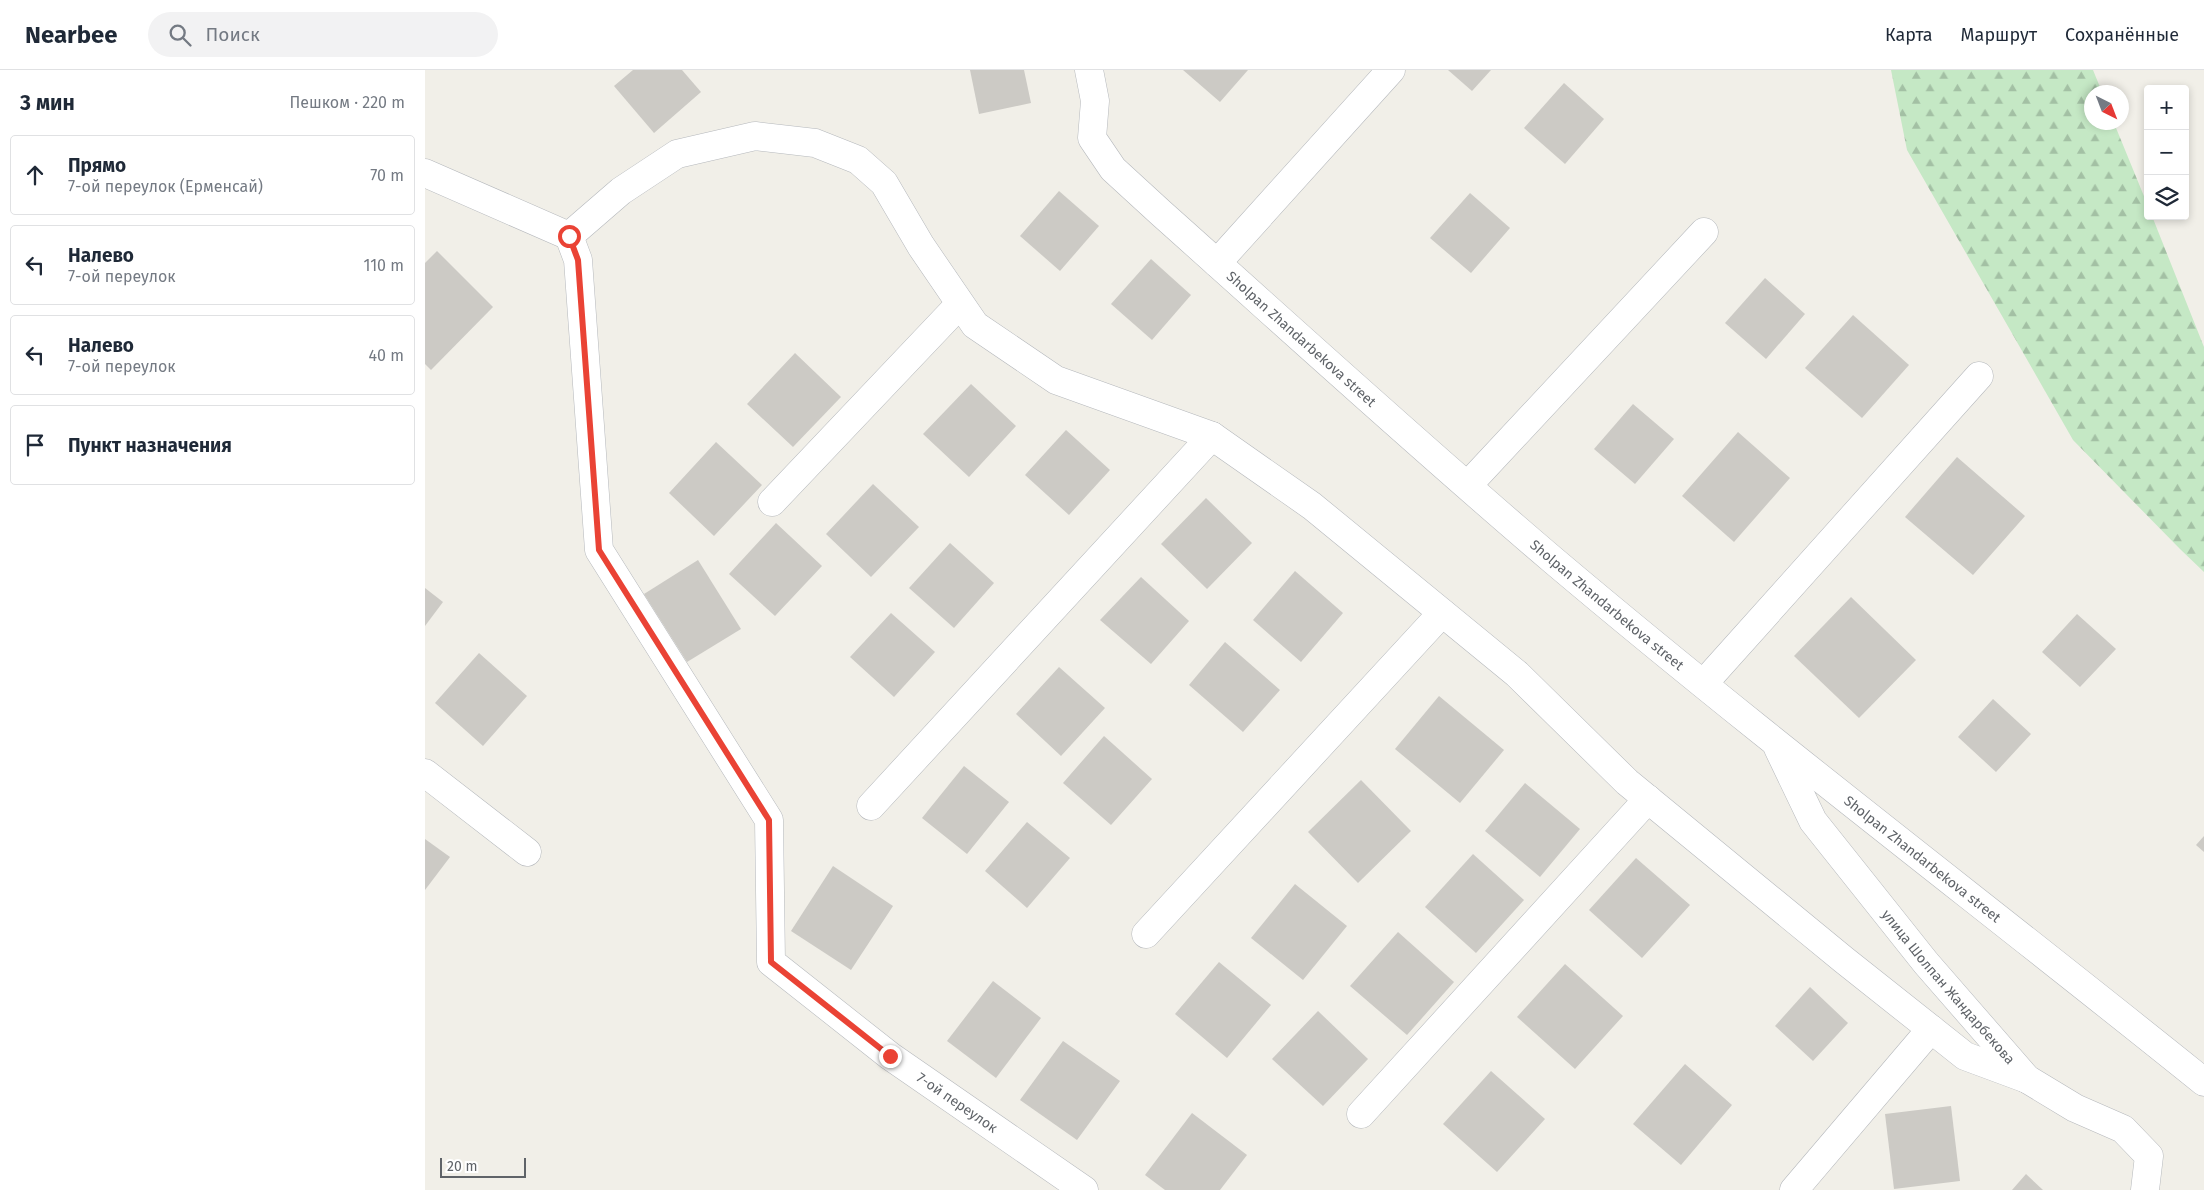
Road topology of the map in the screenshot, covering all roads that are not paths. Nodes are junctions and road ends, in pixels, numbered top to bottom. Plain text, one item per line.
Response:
1 (1089, 70) edge
2 (1391, 70) edge
3 (425, 173) edge
4 (1704, 232) dead end
5 (569, 236) junction
6 (1217, 263) junction
7 (959, 305) junction
8 (1979, 376) dead end
9 (1212, 436) junction
10 (1468, 485) junction
11 (772, 502) dead end
12 (1442, 613) junction
13 (1704, 683) junction
14 (1775, 742) junction
15 (425, 773) edge
16 (1648, 799) junction
17 (871, 806) dead end
18 (527, 852) dead end
19 (1146, 934) dead end
20 (1931, 1029) junction
21 (2027, 1079) junction
22 (2204, 1082) edge
23 (1361, 1114) dead end
24 (1084, 1190) edge
25 (1794, 1190) edge
26 (2145, 1190) edge

1 - 6 street, Sholpan Zhandarbekova street
2 - 6 street
3 - 5 street
4 - 10 street
5 - 7 street
5 - 24 street, 7-ой переулок
6 - 10 street, Sholpan Zhandarbekova street
7 - 9 street
7 - 11 street
8 - 13 street
9 - 12 street
9 - 17 street
10 - 13 street, Sholpan Zhandarbekova street
12 - 16 street
12 - 19 street
13 - 14 street, Sholpan Zhandarbekova street
14 - 21 street, улица Шолпан Жандарбекова
14 - 22 street, Sholpan Zhandarbekova street
15 - 18 street
16 - 20 street
16 - 23 street
20 - 21 street
20 - 25 street
21 - 26 street, улица Шолпан Жандарбекова

